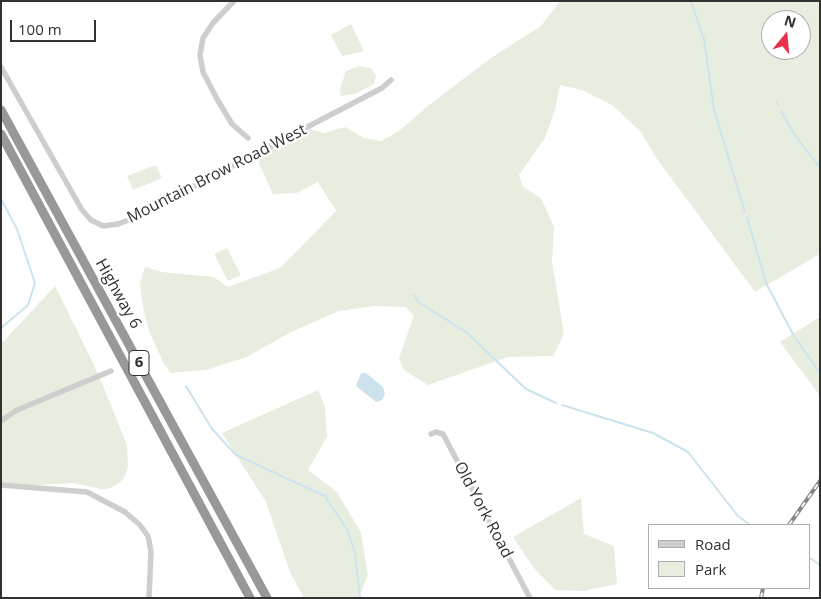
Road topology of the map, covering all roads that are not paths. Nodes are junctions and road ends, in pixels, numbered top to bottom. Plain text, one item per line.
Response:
1 (234, 1) edge
2 (1, 67) edge
3 (391, 80) dead end
4 (1, 110) edge
5 (3, 138) edge
6 (248, 138) dead end
7 (111, 371) dead end
8 (1, 420) edge
9 (431, 434) dead end
10 (1, 485) edge
11 (149, 598) edge
12 (250, 598) edge
13 (267, 598) edge
14 (530, 598) edge

1 - 6 street
2 - 3 street, Mountain Brow Road West
4 - 13 highway, Highway 6 / 6
5 - 12 highway, Highway 6 / 6
7 - 8 street
9 - 14 street, Old York Road
10 - 11 street

